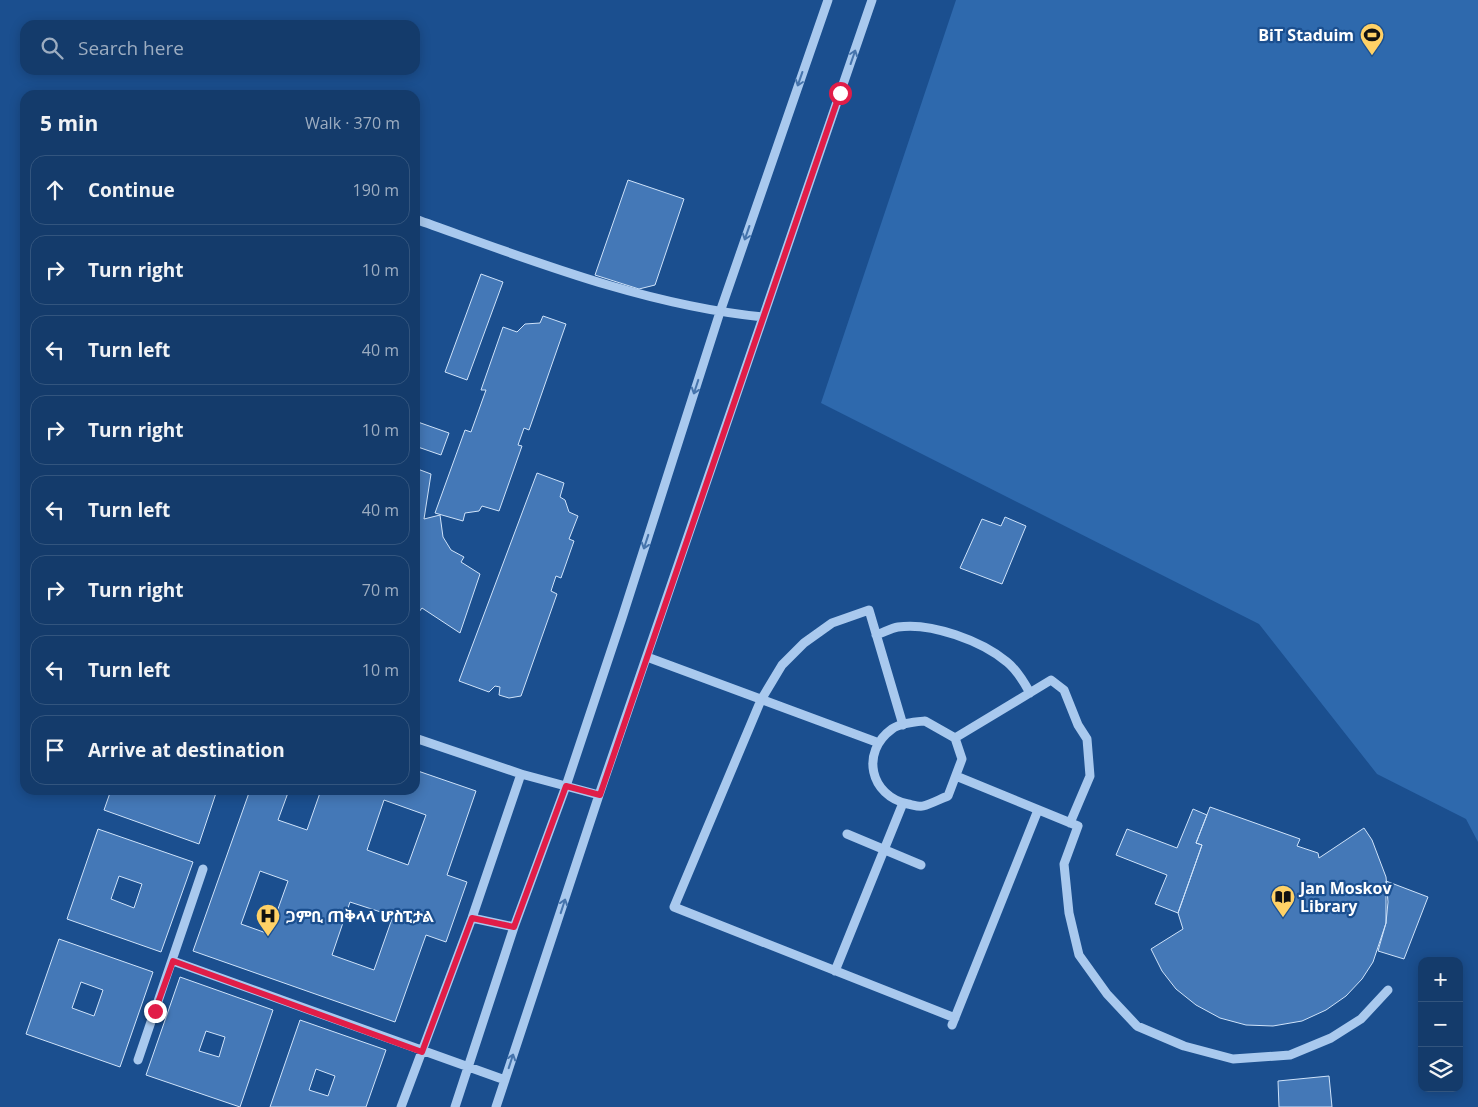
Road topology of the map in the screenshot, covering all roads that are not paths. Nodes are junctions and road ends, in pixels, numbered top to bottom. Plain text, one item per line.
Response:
1 (828, 0) edge
2 (872, 0) edge
3 (420, 221) edge
4 (720, 312) junction
5 (763, 317) junction
6 (876, 635) junction
7 (647, 658) junction
8 (1030, 693) junction
9 (761, 700) junction
10 (903, 725) junction
11 (955, 738) junction
12 (420, 740) edge
13 (879, 743) junction
14 (521, 774) junction
15 (956, 776) junction
16 (566, 786) junction
17 (600, 795) junction
18 (903, 803) junction
19 (1038, 810) junction
20 (1070, 823) junction
21 (847, 834) dead end
22 (883, 850) junction
23 (921, 865) dead end
24 (203, 869) dead end
25 (472, 918) junction
26 (514, 927) junction
27 (173, 961) junction
28 (835, 972) junction
29 (1388, 990) dead end
30 (422, 1052) junction
31 (138, 1060) dead end
32 (468, 1068) junction
33 (505, 1080) junction
34 (401, 1107) edge
35 (455, 1107) edge
36 (496, 1107) edge

1 -> 4 street
5 -> 2 street
3 - 4 street
4 - 5 street
4 -> 16 street
5 - 7 street
6 - 8 street
6 - 9 street
6 - 10 street
7 - 9 street
7 - 17 street
8 - 11 street
8 - 20 street
9 - 13 street
9 - 28 street
10 - 11 street
10 - 13 street
11 - 15 street
12 - 14 street
13 - 18 street
14 - 16 street
14 - 25 street
15 - 18 street
15 - 19 street
16 - 17 street
16 - 26 street
33 -> 17 street
18 - 22 street
19 - 20 street
19 - 28 street
20 - 29 street
21 - 22 street
22 - 23 street
22 - 28 street
24 - 27 street
25 - 26 street
25 - 30 street
26 - 32 street
27 - 30 street
27 - 31 street
30 - 32 street
30 - 34 street
32 - 33 street
32 - 35 street
33 - 36 street

